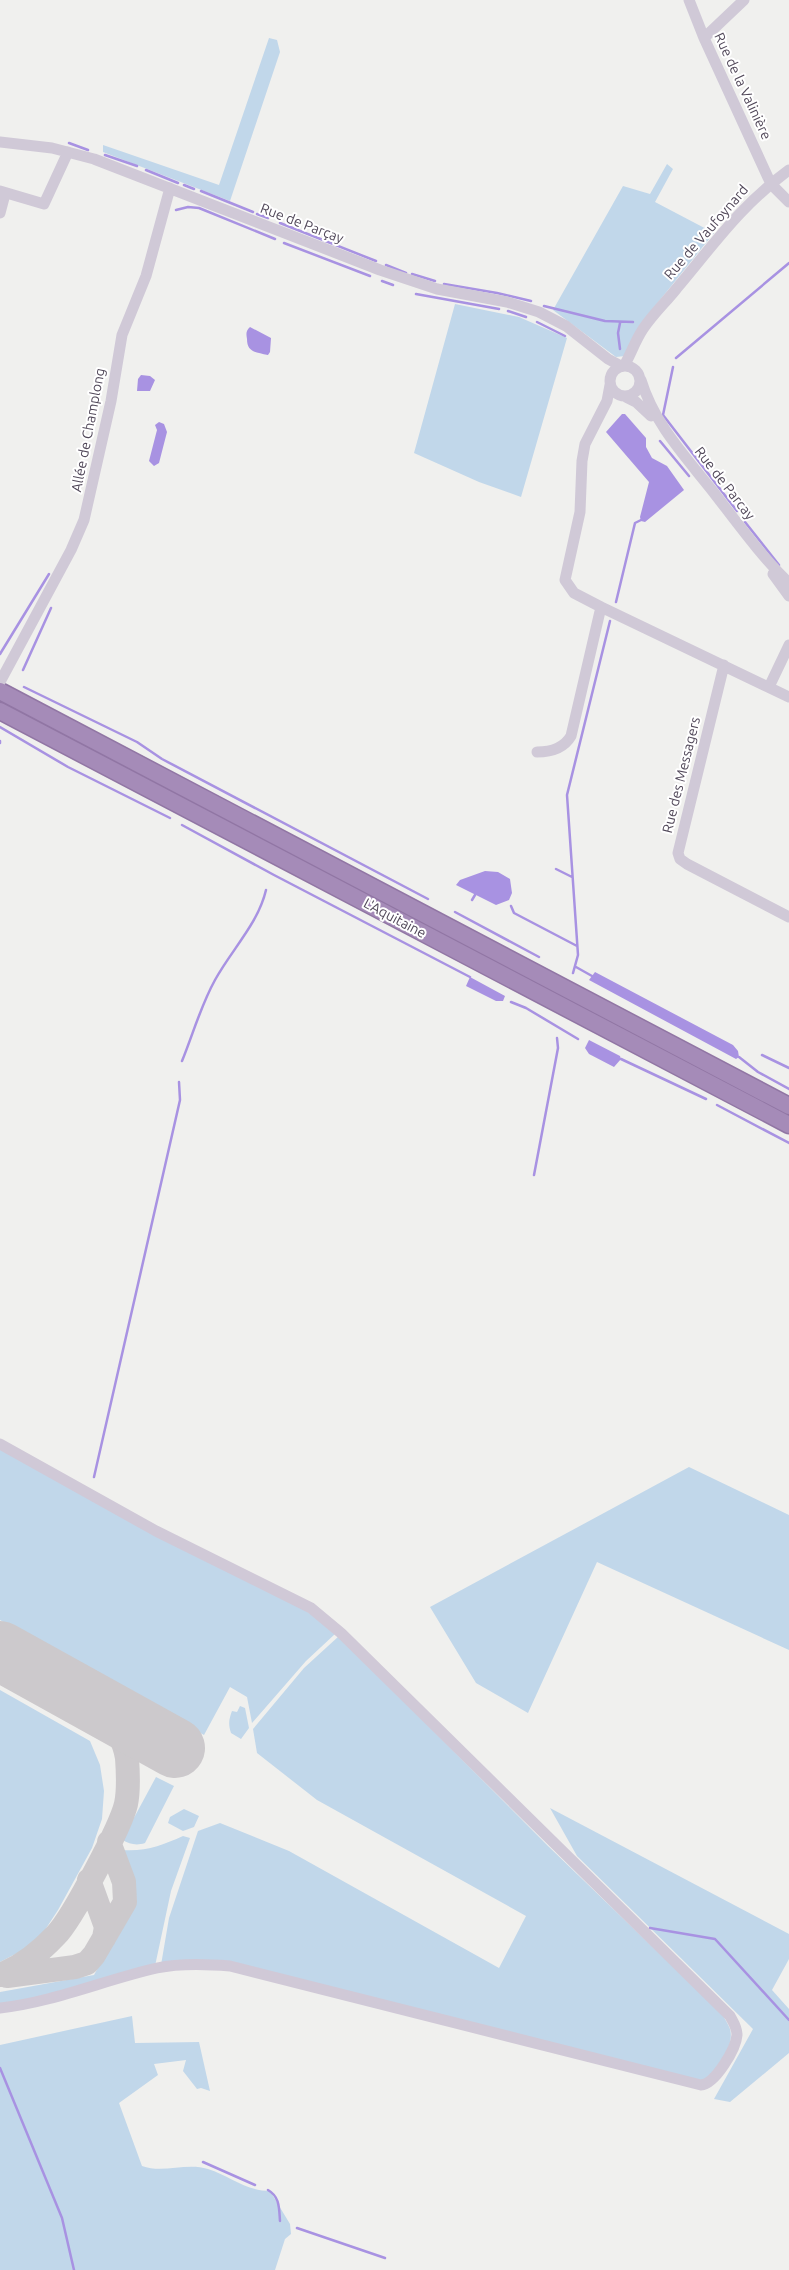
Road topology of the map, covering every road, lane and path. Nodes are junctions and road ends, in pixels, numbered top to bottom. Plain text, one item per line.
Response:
1 (689, 0) edge
2 (744, 0) edge
3 (704, 38) junction
4 (0, 142) edge
5 (68, 152) junction
6 (789, 170) edge
7 (770, 184) junction
8 (170, 188) junction
9 (2, 193) edge
10 (789, 202) edge
11 (0, 213) edge
12 (650, 318) junction
13 (588, 343) junction
14 (623, 366) junction
15 (639, 376) junction
16 (610, 382) junction
17 (624, 397) junction
18 (595, 422) junction
19 (664, 430) junction
20 (762, 555) junction
21 (789, 583) edge
22 (789, 596) edge
23 (601, 607) junction
24 (789, 645) edge
25 (724, 665) junction
26 (0, 682) edge
27 (769, 687) junction
28 (0, 691) edge
29 (789, 697) edge
30 (0, 711) edge
31 (537, 752) dead end
32 (789, 918) edge
33 (789, 1106) edge
34 (789, 1126) edge
35 (0, 1444) edge
36 (0, 2008) edge

1 - 3 street, Rue de la Valinière
2 - 3 street
3 - 7 street, Rue de la Valinière
4 - 5 street, Rue de Parçay
5 - 8 street, Rue de Parçay
5 - 9 street
6 - 7 street, Rue de Vaufoynard
7 - 10 street
7 - 12 street, Rue de Vaufoynard
8 - 13 street, Rue de Parçay
8 - 26 street, Allée de Champlong
9 - 11 street
12 - 14 street, Rue de Vaufoynard
12 - 15 street, Rue de Vaufoynard
13 - 14 street, Rue de Parçay
13 - 16 street, Rue de Parçay
14 - 15 street
14 - 16 street
15 - 17 street
15 - 19 street, Rue de Parcay
16 - 17 street
16 - 18 street
17 - 18 street
17 - 19 street, Rue de Parcay
18 - 23 street
19 - 20 street, Rue de Parcay
20 - 21 street, Rue de Parcay
20 - 22 street, Rue de Parcay
23 - 25 street
23 - 31 street
24 - 27 street
25 - 27 street
25 - 32 street, Rue des Messagers
27 - 29 street
28 - 33 highway, L'Aquitaine
30 - 34 highway, L'Aquitaine
35 - 36 street

